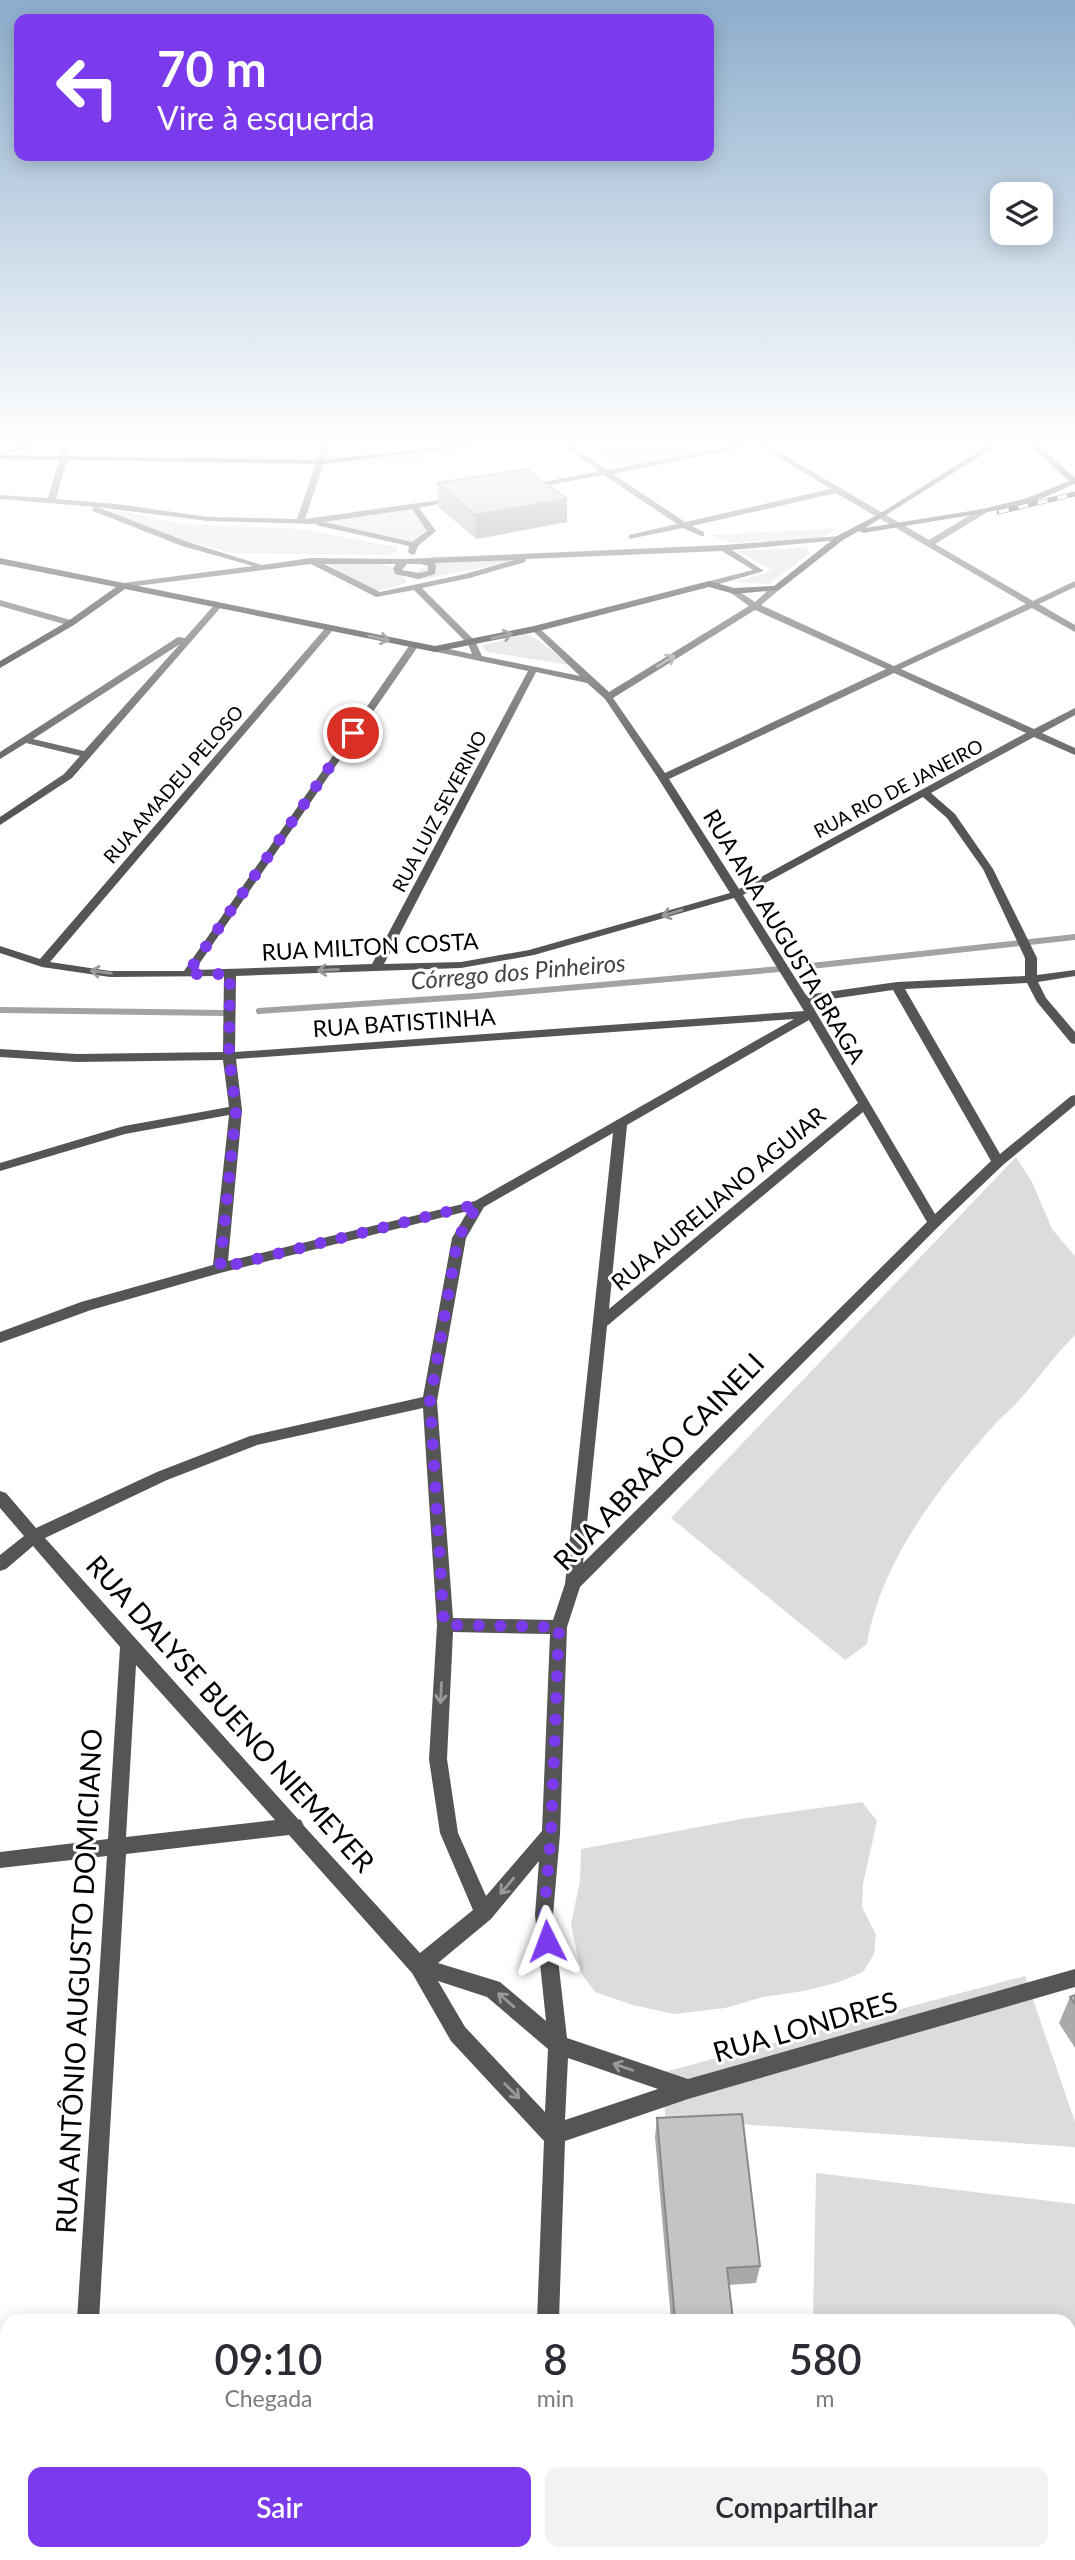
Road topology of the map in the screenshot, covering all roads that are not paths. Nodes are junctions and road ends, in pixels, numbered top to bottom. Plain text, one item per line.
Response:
1 (16, 564) edge
2 (255, 564) edge
3 (283, 564) edge
4 (318, 564) edge
5 (402, 564) edge
6 (430, 564) edge
7 (511, 564) edge
8 (753, 564) edge
9 (807, 564) edge
10 (964, 564) edge
11 (27, 567) junction
12 (263, 567) junction
13 (0, 572) edge
14 (418, 576) junction
15 (709, 584) junction
16 (1075, 584) edge
17 (123, 586) junction
18 (417, 588) junction
19 (776, 588) junction
20 (734, 591) junction
21 (0, 603) edge
22 (1033, 604) junction
23 (218, 606) junction
24 (755, 606) junction
25 (71, 623) junction
26 (330, 628) junction
27 (195, 629) junction
28 (535, 629) junction
29 (1075, 629) edge
30 (472, 643) junction
31 (414, 645) junction
32 (435, 649) junction
33 (478, 658) junction
34 (0, 665) edge
35 (533, 670) junction
36 (897, 670) junction
37 (589, 681) junction
38 (608, 697) junction
39 (1075, 711) edge
40 (1035, 733) junction
41 (23, 740) junction
42 (1075, 752) edge
43 (87, 755) junction
44 (0, 756) edge
45 (663, 778) junction
46 (926, 794) junction
47 (0, 822) edge
48 (737, 894) junction
49 (0, 949) edge
50 (42, 964) junction
51 (376, 968) junction
52 (1075, 973) edge
53 (187, 974) junction
54 (230, 974) junction
55 (1031, 976) junction
56 (897, 986) junction
57 (803, 999) junction
58 (810, 1015) junction
59 (1075, 1040) edge
60 (0, 1054) edge
61 (229, 1056) junction
62 (1075, 1099) edge
63 (863, 1105) junction
64 (236, 1110) junction
65 (621, 1122) junction
66 (998, 1162) junction
67 (0, 1167) edge
68 (478, 1204) junction
69 (934, 1223) junction
70 (220, 1268) junction
71 (600, 1324) junction
72 (0, 1338) edge
73 (430, 1401) junction
74 (0, 1497) edge
75 (36, 1535) junction
76 (0, 1564) edge
77 (573, 1584) junction
78 (444, 1625) junction
79 (559, 1627) junction
80 (129, 1645) junction
81 (295, 1826) junction
82 (551, 1834) junction
83 (115, 1845) junction
84 (0, 1860) edge
85 (484, 1913) junction
86 (419, 1966) junction
87 (1075, 1978) edge
88 (558, 2045) junction
89 (688, 2089) junction
90 (553, 2135) junction
91 (88, 2314) edge
92 (548, 2314) edge

1 - 11 main road
2 - 12 street
3 - 12 street
4 - 18 street
5 - 14 street
6 - 14 street
7 - 18 street
8 - 15 street
9 - 19 main road
10 - 22 street
11 - 13 main road
11 - 17 main road
12 - 17 street
14 - 18 street
15 - 20 main road
15 - 28 main road
16 - 22 street
17 - 23 main road
17 - 25 main road
18 - 30 street
19 - 20 main road
19 - 24 street
20 - 24 street
21 - 25 street
22 - 29 street
22 - 36 street
23 - 26 main road
23 - 27 street
24 - 36 street
38 -> 24 street
25 - 34 main road
26 -> 31 main road
26 - 50 street, RUA AMADEU PELOSO
27 - 41 street
27 - 43 street
30 -> 28 main road
28 - 37 street, RUA ANA AUGUSTA BRAGA
30 - 32 main road
30 - 33 street
31 - 32 main road
31 - 53 street
32 - 33 street
33 - 35 street
35 - 37 street
35 - 51 street, RUA LUIZ SEVERINO
36 - 40 street
36 - 45 street
37 - 38 street, RUA ANA AUGUSTA BRAGA
38 - 45 street, RUA ANA AUGUSTA BRAGA
39 - 40 street, RUA RIO DE JANEIRO
40 - 42 street
40 - 46 street, RUA RIO DE JANEIRO
41 - 43 street
41 - 44 street
43 - 47 street
45 - 48 street, RUA ANA AUGUSTA BRAGA
46 - 48 street, RUA RIO DE JANEIRO
46 - 55 street
48 -> 51 street, RUA MILTON COSTA
48 - 57 street, RUA ANA AUGUSTA BRAGA
49 - 50 street, RUA MILTON COSTA
53 -> 50 street, RUA MILTON COSTA
51 -> 54 street, RUA MILTON COSTA
52 - 55 street
53 - 54 street, RUA MILTON COSTA
54 - 61 street
55 - 56 street
55 - 59 street
56 - 57 street
56 - 66 street
57 - 58 street, RUA ANA AUGUSTA BRAGA
58 - 61 street, RUA BATISTINHA
58 - 63 street, RUA ANA AUGUSTA BRAGA
58 - 65 street
60 - 61 street, RUA BATISTINHA
61 - 64 street
62 - 66 street, RUA ABRAÃO CAINELI
63 - 69 street, RUA ANA AUGUSTA BRAGA
63 - 71 street, RUA AURELIANO AGUIAR
64 - 67 street
64 - 70 street
65 - 68 street
65 - 71 street
66 - 69 street, RUA ABRAÃO CAINELI
68 - 70 street
68 - 73 street
69 - 77 street, RUA ABRAÃO CAINELI
70 - 72 street
71 - 77 street
73 - 75 street
73 - 78 street
74 - 75 street, RUA DALYSE BUENO NIEMEYER
75 - 76 street
75 - 80 street, RUA DALYSE BUENO NIEMEYER
77 - 79 street, RUA ABRAÃO CAINELI
78 - 79 street
78 -> 85 street
79 - 82 street, RUA ABRAÃO CAINELI
80 - 81 street, RUA DALYSE BUENO NIEMEYER
80 - 83 street, RUA ANTÔNIO AUGUSTO DOMICIANO
81 - 83 street
81 - 86 street, RUA DALYSE BUENO NIEMEYER
82 -> 85 street
82 - 88 street, RUA ABRAÃO CAINELI
83 - 84 street
83 - 91 street, RUA ANTÔNIO AUGUSTO DOMICIANO
85 - 86 street
88 -> 86 street
86 -> 90 street, RUA DALYSE BUENO NIEMEYER
87 - 89 street, RUA LONDRES
89 -> 88 street
88 - 90 street, RUA ABRAÃO CAINELI
89 - 90 street, RUA LONDRES
90 - 92 street, RUA ABRAÃO CAINELI

